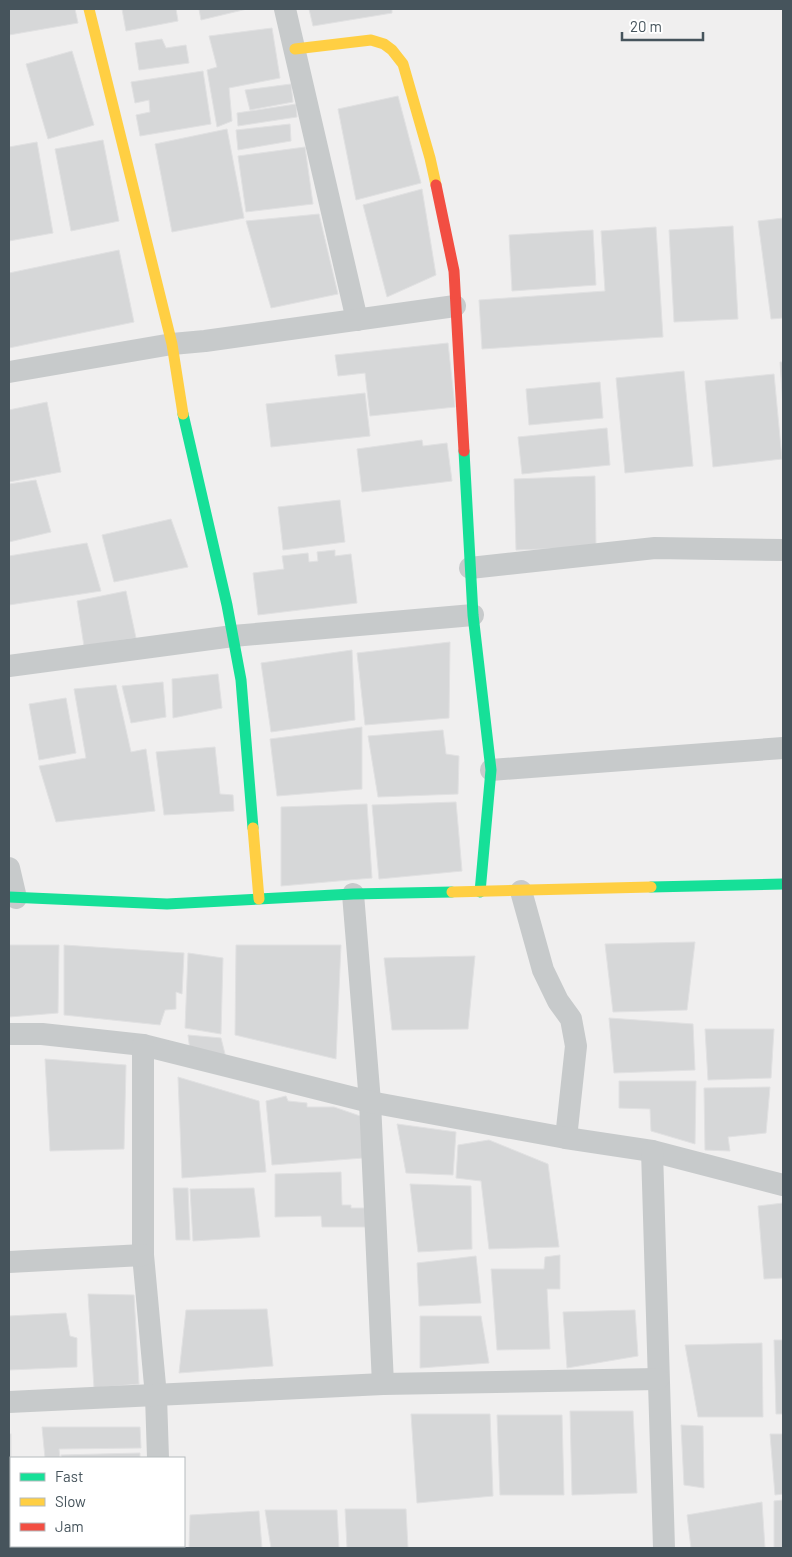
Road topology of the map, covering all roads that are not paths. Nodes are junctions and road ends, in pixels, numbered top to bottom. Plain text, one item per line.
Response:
1 (89, 9) edge
2 (285, 9) edge
3 (295, 49) junction
4 (455, 306) junction
5 (357, 320) junction
6 (172, 344) junction
7 (9, 372) edge
8 (783, 550) edge
9 (470, 568) junction
10 (474, 615) junction
11 (233, 636) junction
12 (9, 666) edge
13 (783, 748) edge
14 (491, 770) junction
15 (9, 868) edge
16 (783, 884) edge
17 (522, 891) junction
18 (480, 892) junction
19 (353, 894) junction
20 (12, 898) edge
21 (259, 899) junction
22 (9, 1034) edge
23 (143, 1045) junction
24 (370, 1102) junction
25 (566, 1138) junction
26 (652, 1151) junction
27 (783, 1185) edge
28 (143, 1255) junction
29 (9, 1262) edge
30 (658, 1379) junction
31 (384, 1384) junction
32 (156, 1396) junction
33 (9, 1402) edge
34 (158, 1457) edge
35 (664, 1548) edge

1 - 6 street
2 - 3 street
3 - 4 street
3 - 5 street
4 - 5 street
4 - 9 street
5 - 6 street
6 - 7 street
6 - 11 street
8 - 9 street
9 - 10 street
10 - 11 street
10 - 14 street
11 - 12 street
11 - 21 street
13 - 14 street
14 - 18 street
15 - 20 street
16 - 17 street
17 - 18 street
17 - 25 street
18 - 19 street
19 - 21 street
19 - 24 street
20 - 21 street
22 - 23 street
23 - 24 street
23 - 28 street
24 - 25 street
24 - 31 street
25 - 26 street
26 - 27 street
26 - 30 street
28 - 29 street
28 - 32 street
30 - 31 street
30 - 35 street
31 - 32 street
32 - 33 street
32 - 34 street

